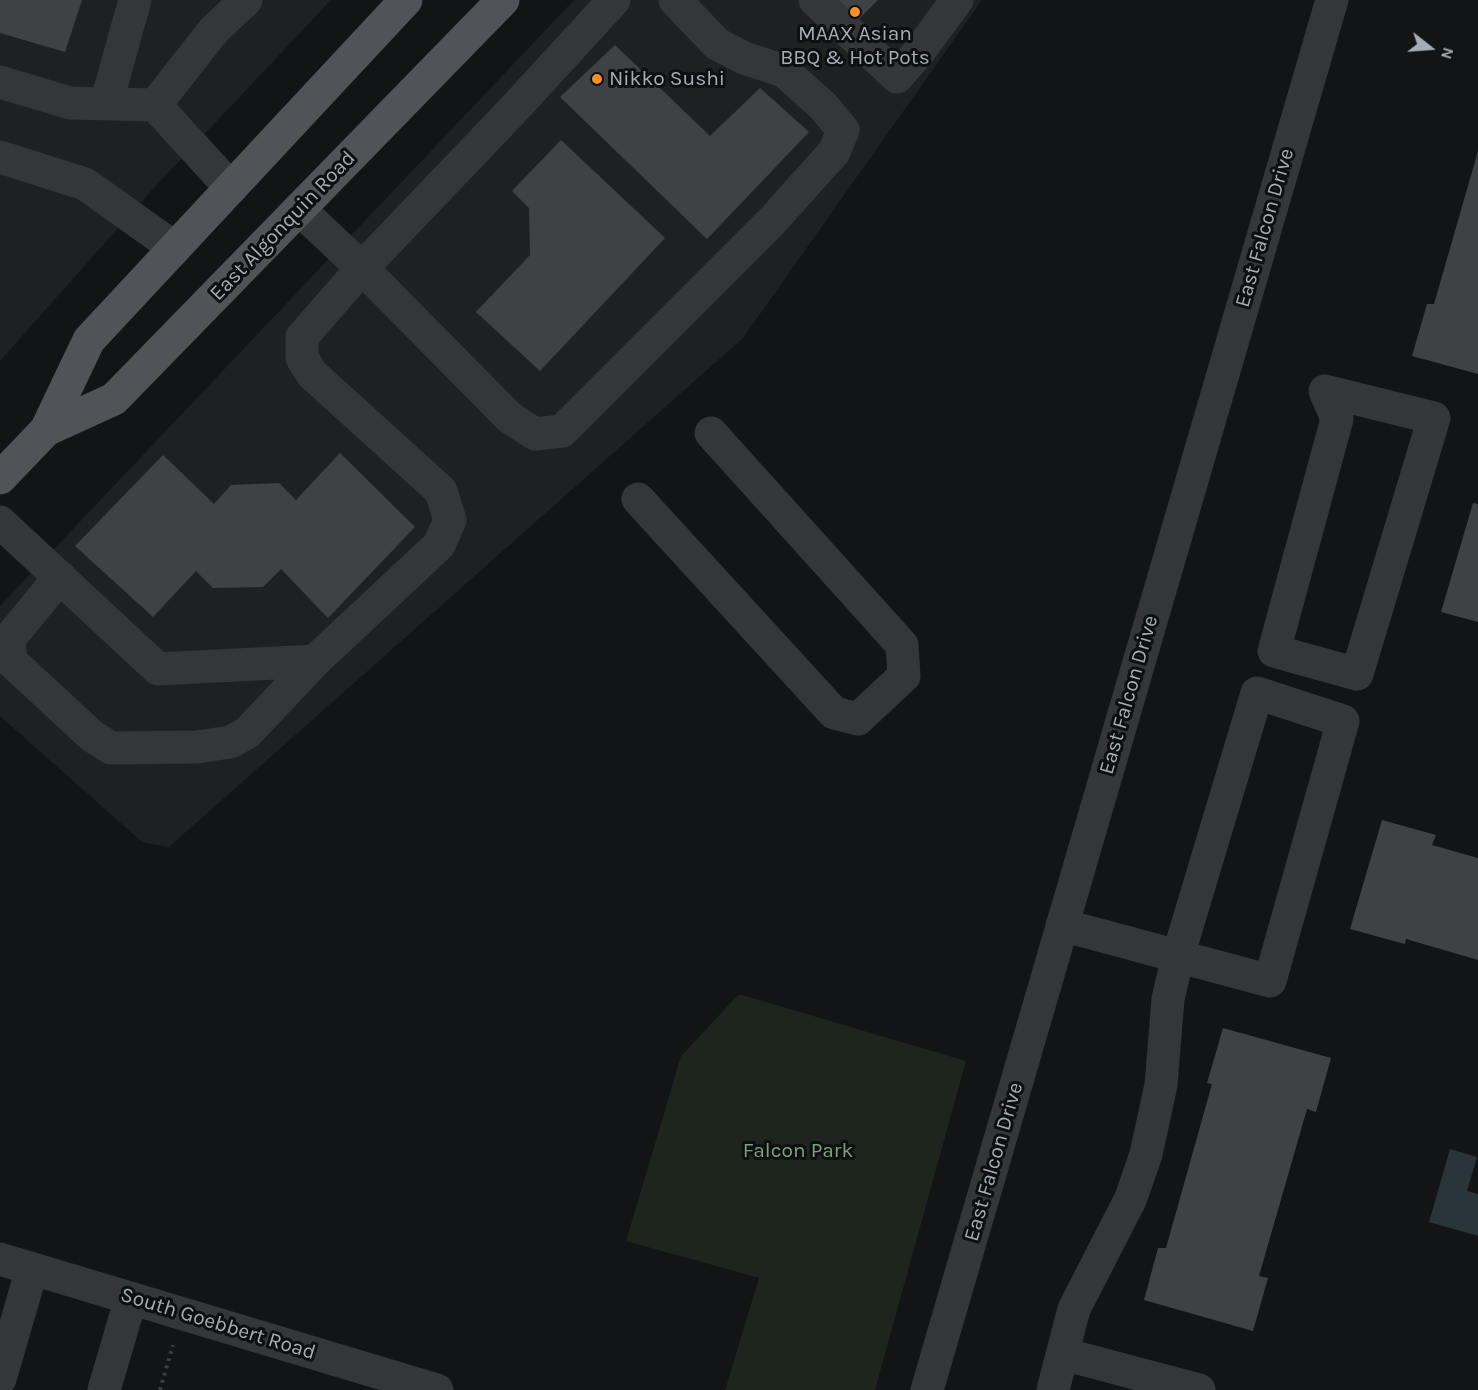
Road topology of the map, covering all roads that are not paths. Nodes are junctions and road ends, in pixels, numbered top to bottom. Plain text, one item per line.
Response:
1 (135, 0) edge
2 (246, 0) edge
3 (406, 0) edge
4 (503, 0) edge
5 (614, 0) edge
6 (675, 0) edge
7 (815, 0) edge
8 (957, 0) edge
9 (1332, 0) edge
10 (0, 82) edge
11 (106, 104) junction
12 (155, 105) junction
13 (0, 158) edge
14 (231, 188) junction
15 (300, 209) junction
16 (175, 248) junction
17 (362, 268) junction
18 (46, 430) junction
19 (711, 434) dead end
20 (0, 478) edge
21 (639, 499) dead end
22 (0, 522) edge
23 (60, 577) junction
24 (315, 661) junction
25 (1357, 674) joint
26 (1062, 925) junction
27 (1178, 957) junction
28 (0, 1259) edge
29 (32, 1269) junction
30 (131, 1298) junction
31 (1063, 1354) junction
32 (0, 1378) edge
33 (104, 1390) edge
34 (437, 1390) edge
35 (927, 1390) edge
36 (1053, 1390) edge
37 (1199, 1390) edge

1 - 11 street
2 - 12 street
3 - 14 main road, East Algonquin Road
4 - 15 main road, East Algonquin Road
5 - 17 street
6 - 17 street
7 - 8 street
9 - 26 street, East Falcon Drive
10 - 11 street
11 - 12 street
12 - 14 street
13 - 16 street
14 - 16 main road, East Algonquin Road
15 - 17 street
15 - 18 main road, East Algonquin Road
16 - 18 main road, East Algonquin Road
17 - 24 street
18 - 20 main road, East Algonquin Road
19 - 21 street
22 - 23 street
23 - 24 street
23 - 24 street
25 - 25 street
26 - 27 street
26 - 35 street, East Falcon Drive
27 - 27 street
27 - 31 street
28 - 29 street, South Goebbert Road
29 - 30 street, South Goebbert Road
29 - 32 street
30 - 33 street
30 - 34 street, South Goebbert Road
31 - 36 street
31 - 37 street

